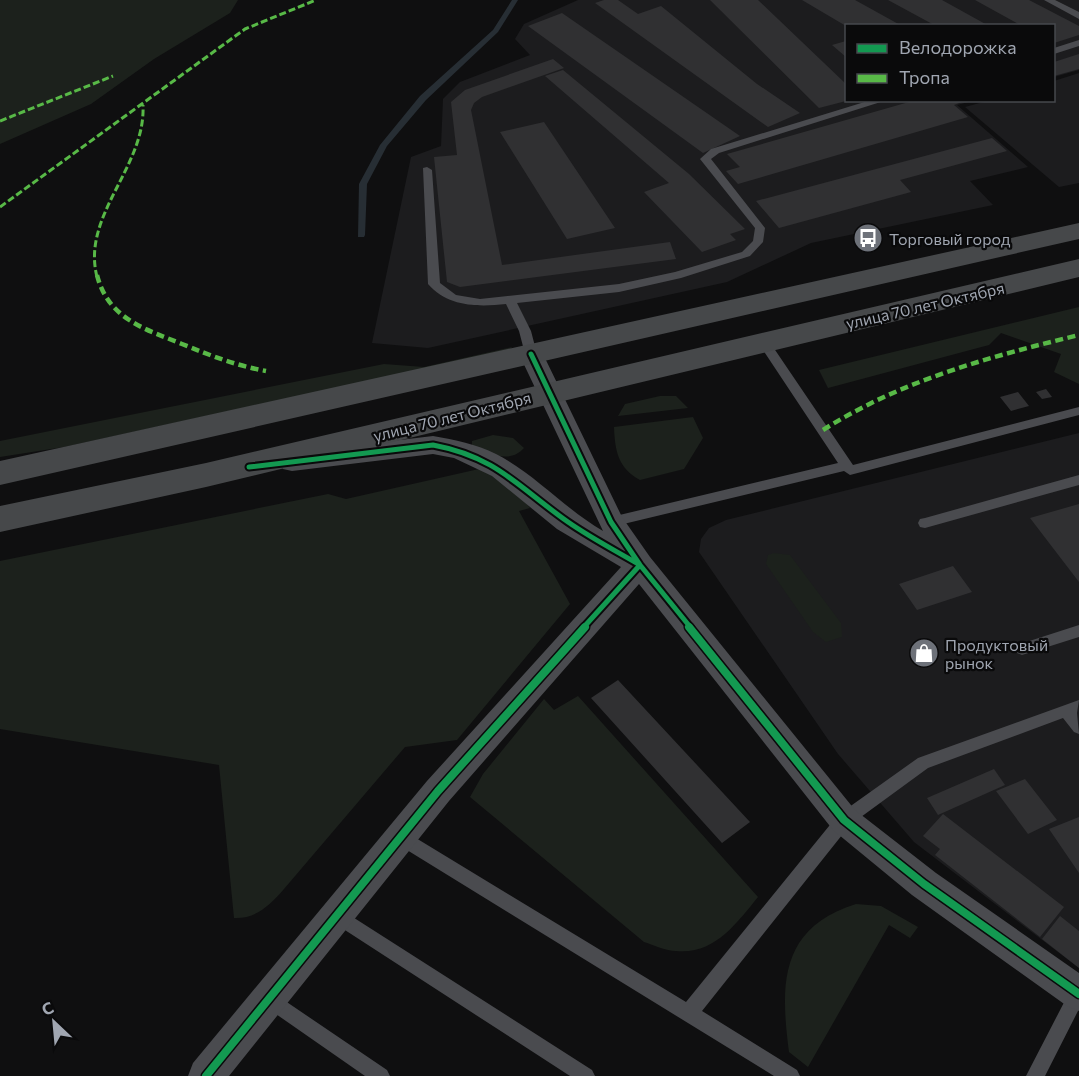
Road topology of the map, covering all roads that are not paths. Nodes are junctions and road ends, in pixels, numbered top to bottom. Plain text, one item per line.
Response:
1 (1048, 0) edge
2 (1079, 16) edge
3 (1079, 43) edge
4 (1055, 50) edge
5 (876, 102) edge
6 (428, 170) dead end
7 (1079, 231) edge
8 (1079, 268) edge
9 (511, 302) junction
10 (765, 344) junction
11 (531, 354) junction
12 (548, 392) junction
13 (1079, 411) edge
14 (249, 467) junction
15 (850, 470) dead end
16 (0, 473) edge
17 (1079, 480) edge
18 (0, 519) edge
19 (611, 522) junction
20 (925, 523) dead end
21 (640, 565) junction
22 (1079, 631) edge
23 (1022, 649) dead end
24 (1073, 708) edge
25 (1079, 728) edge
26 (844, 820) junction
27 (400, 837) junction
28 (337, 915) junction
29 (1078, 994) edge
30 (269, 998) junction
31 (689, 1013) junction
32 (206, 1076) edge
33 (381, 1076) edge
34 (586, 1076) edge
35 (791, 1076) edge
36 (1035, 1076) edge

1 - 2 lane
3 - 4 lane
5 - 9 lane
6 - 9 lane
7 - 11 main road
8 - 10 main road, улица 70 лет Октября
9 - 11 lane
10 - 12 main road, улица 70 лет Октября
10 - 19 lane
11 - 12 street
11 - 16 main road
12 - 14 main road, улица 70 лет Октября
12 - 19 street
13 - 15 lane
14 - 18 main road, улица 70 лет Октября
14 - 21 street
17 - 20 lane
19 - 21 street
21 - 26 street
21 - 27 street
22 - 23 lane
24 - 25 lane
24 - 26 lane
26 - 29 street
26 - 31 lane
27 - 28 street
27 - 31 lane
28 - 30 street
28 - 34 lane
29 - 36 lane
30 - 32 street
30 - 33 lane
31 - 35 lane

